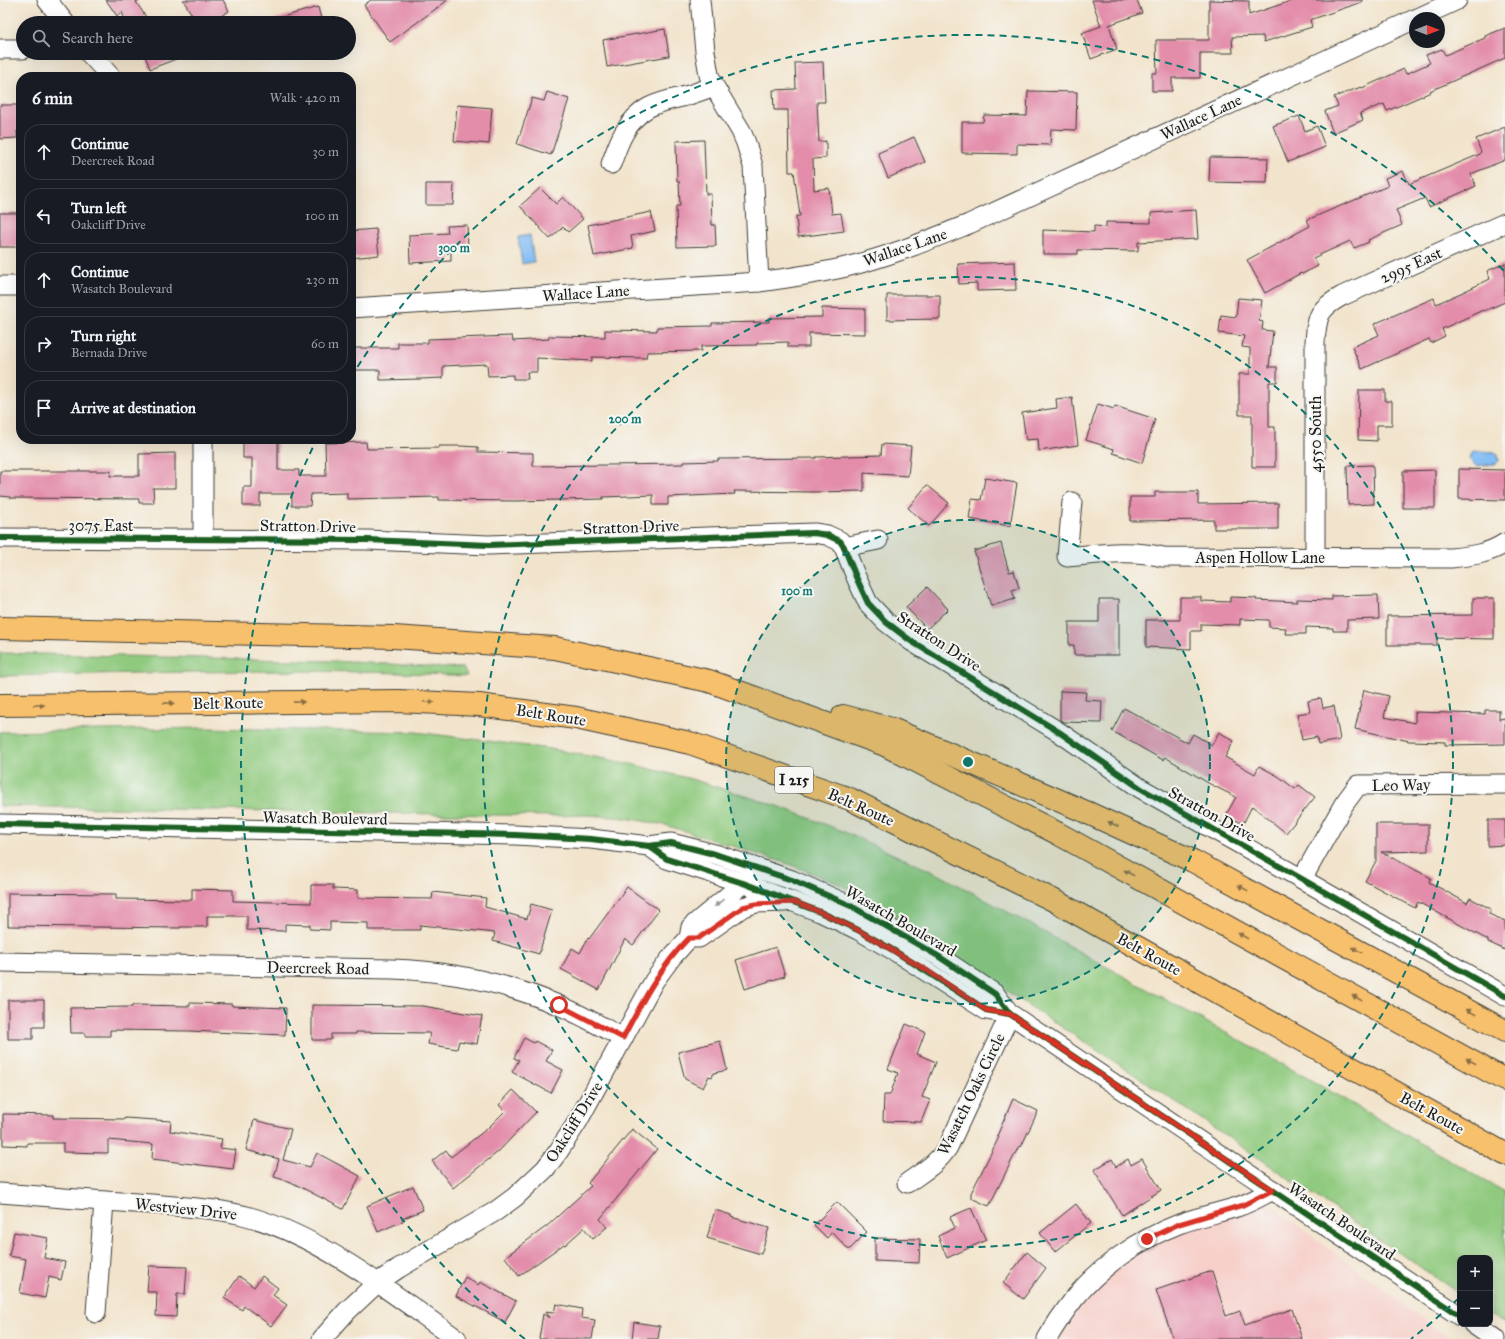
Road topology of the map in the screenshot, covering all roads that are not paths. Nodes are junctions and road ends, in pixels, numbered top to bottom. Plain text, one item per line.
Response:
1 (47, 0) edge
2 (700, 0) edge
3 (1457, 0) edge
4 (1431, 12) edge
5 (60, 16) edge
6 (1409, 22) edge
7 (16, 48) edge
8 (0, 49) edge
9 (95, 60) edge
10 (106, 72) edge
11 (714, 86) junction
12 (611, 164) dead end
13 (1505, 223) edge
14 (759, 282) junction
15 (0, 286) edge
16 (16, 286) edge
17 (356, 308) edge
18 (1320, 312) joint
19 (203, 444) edge
20 (1072, 502) dead end
21 (0, 538) edge
22 (203, 538) junction
23 (878, 540) dead end
24 (1505, 543) edge
25 (844, 547) junction
26 (1315, 556) junction
27 (0, 628) edge
28 (710, 681) junction
29 (0, 705) edge
30 (1505, 784) edge
31 (0, 824) edge
32 (649, 846) junction
33 (760, 869) junction
34 (1302, 879) junction
35 (743, 883) junction
36 (795, 902) junction
37 (689, 938) junction
38 (0, 962) edge
39 (1505, 996) edge
40 (1010, 1014) junction
41 (1505, 1031) edge
42 (623, 1038) junction
43 (1505, 1080) edge
44 (1505, 1154) edge
45 (907, 1182) dead end
46 (1273, 1190) junction
47 (0, 1193) edge
48 (104, 1201) junction
49 (377, 1283) junction
50 (96, 1313) dead end
51 (1457, 1314) edge
52 (1477, 1327) edge
53 (322, 1339) edge
54 (457, 1339) edge
55 (1047, 1339) edge
56 (1495, 1339) edge

1 - 5 street
2 - 11 street
3 - 4 street, Wallace Lane
6 - 14 street, Wallace Lane
7 - 8 street
9 - 10 street
11 - 12 street
11 - 14 street
13 - 18 street, 2995 East
14 - 17 street, Wallace Lane
15 - 16 street
18 - 26 street, 4550 South
19 - 22 street
20 - 26 street, Aspen Hollow Lane
21 - 22 street, 3075 East
22 - 25 street, Stratton Drive
23 - 25 street
24 - 26 street, Aspen Hollow Lane
25 - 34 street, Stratton Drive
27 - 28 highway
41 -> 28 highway
43 -> 28 highway
29 -> 44 highway, Belt Route / I 215
30 - 34 street, Leo Way
31 - 32 street, Wasatch Boulevard
32 - 33 street, Wasatch Boulevard
32 - 35 street, Wasatch Boulevard
33 - 35 street, Oakcliff Drive
33 - 40 street, Wasatch Boulevard
34 - 39 street, Stratton Drive
35 - 36 street, Wasatch Boulevard
35 -> 37 street, Oakcliff Drive
36 - 37 street
36 - 40 street, Wasatch Boulevard
37 - 42 street, Oakcliff Drive
38 - 42 street, Deercreek Road
40 - 45 street, Wasatch Oaks Circle
40 - 46 street, Wasatch Boulevard
42 - 49 street, Oakcliff Drive
46 - 51 street, Wasatch Boulevard
46 - 55 street
47 - 48 street, Westview Drive
48 - 49 street, Westview Drive
48 - 50 street
49 - 53 street, Oakcliff Drive
49 - 54 street, Westview Drive
52 - 56 street

